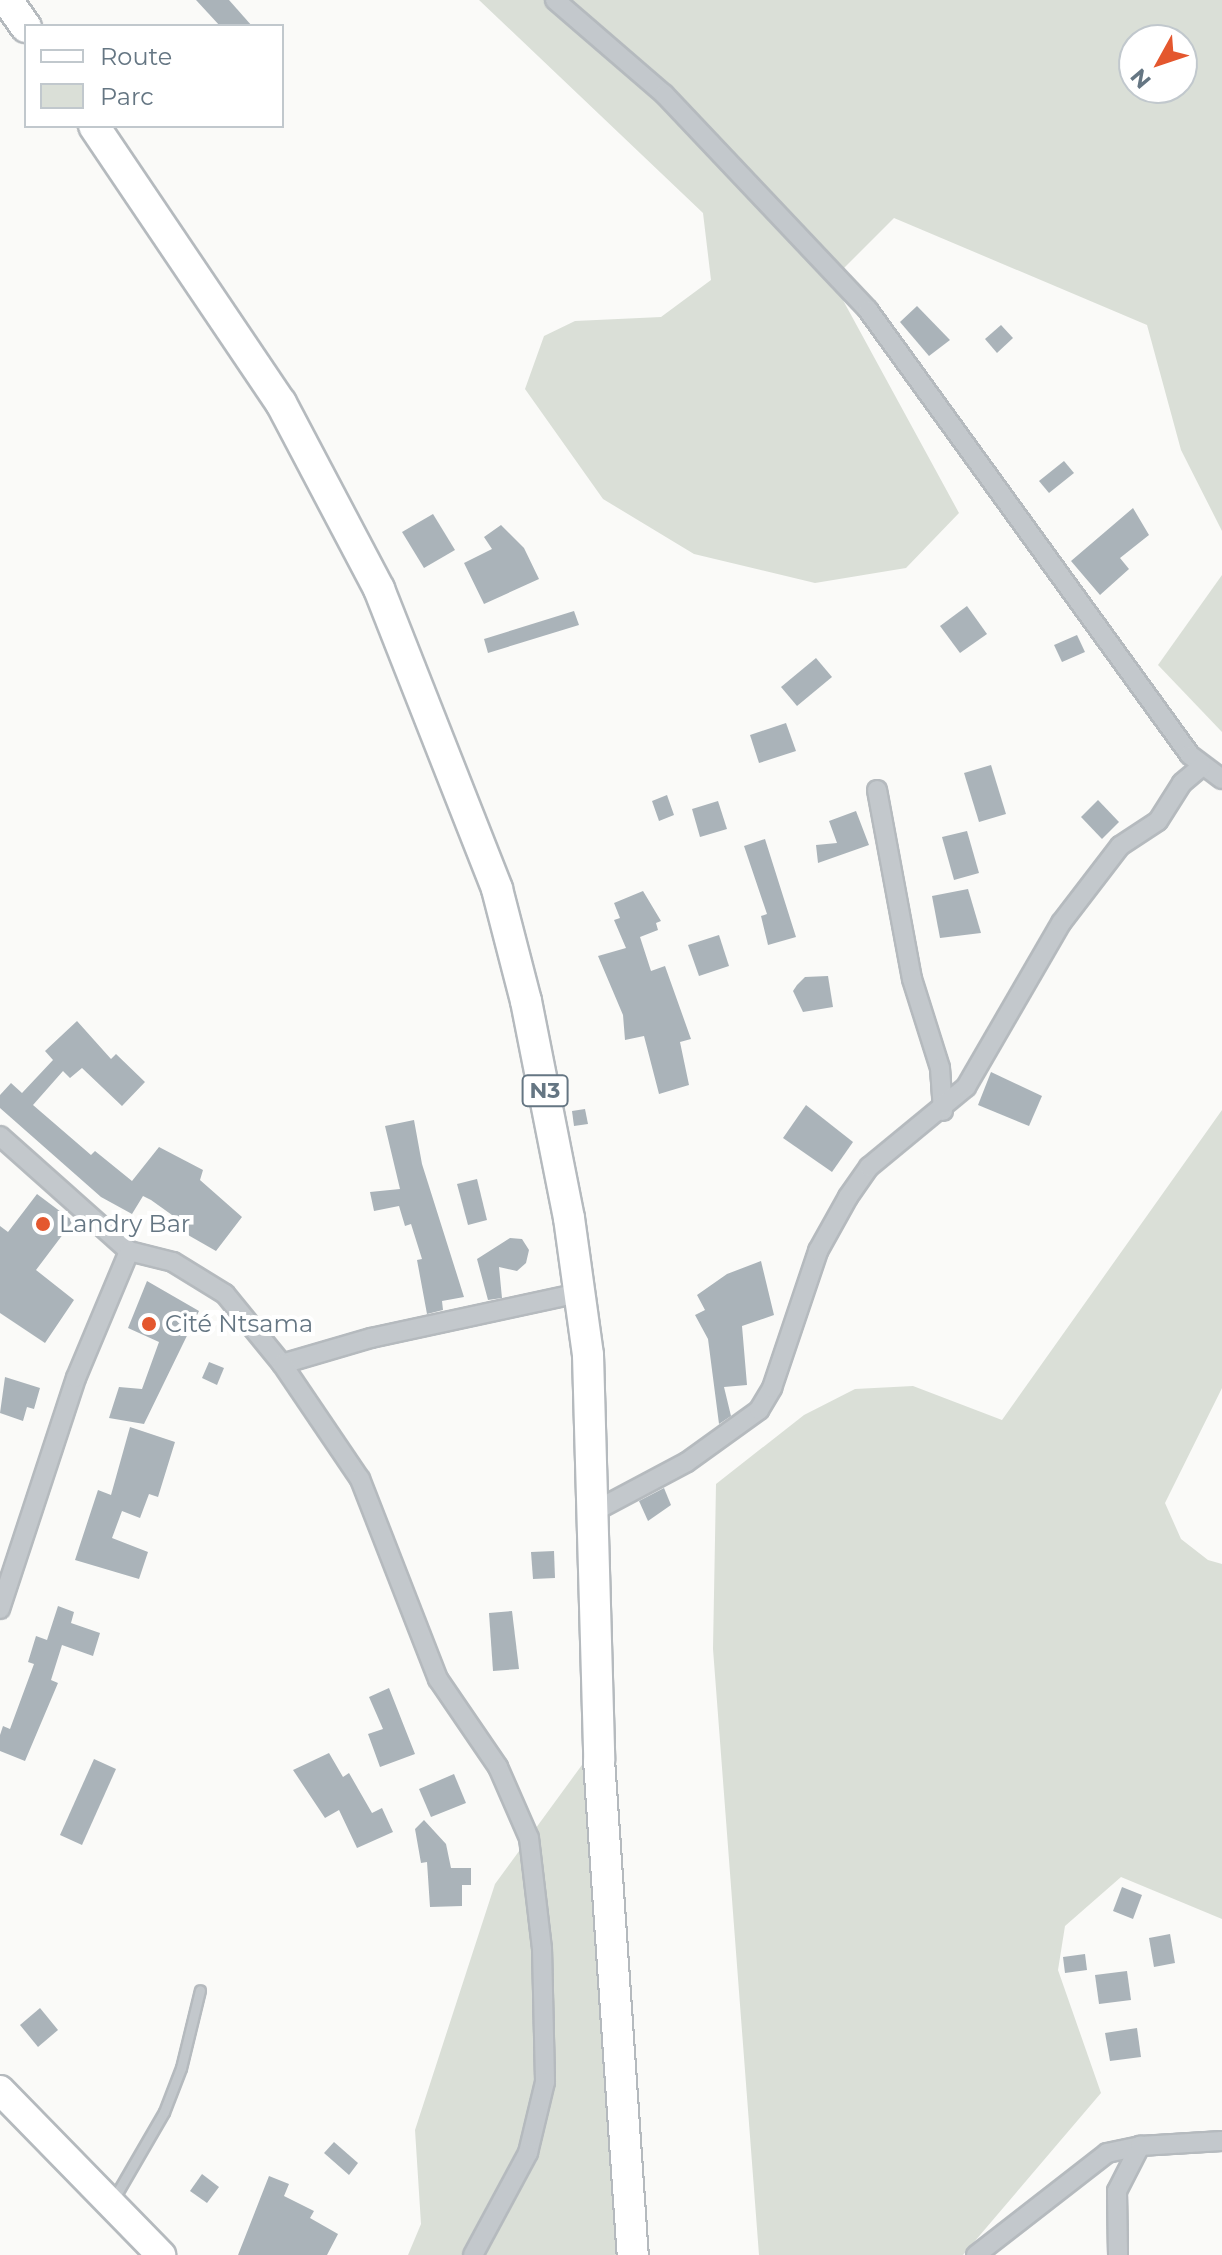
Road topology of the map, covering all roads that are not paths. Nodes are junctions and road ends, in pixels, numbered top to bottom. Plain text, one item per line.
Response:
1 (7, 0) edge
2 (555, 0) edge
3 (24, 24) edge
4 (95, 128) edge
5 (1201, 767) junction
6 (1222, 779) edge
7 (877, 790) dead end
8 (943, 1111) junction
9 (0, 1136) edge
10 (129, 1251) junction
11 (580, 1293) junction
12 (282, 1364) junction
13 (593, 1512) junction
14 (0, 1609) edge
15 (200, 1990) dead end
16 (0, 2090) edge
17 (1222, 2141) edge
18 (1140, 2146) junction
19 (627, 2161) junction
20 (113, 2201) junction
21 (161, 2255) edge
22 (473, 2255) edge
23 (633, 2255) edge
24 (650, 2255) edge
25 (976, 2255) edge
26 (1118, 2255) edge

1 - 3 highway
2 - 5 street
4 - 11 highway, N3
5 - 6 street
5 - 8 street
7 - 8 street
8 - 13 street
9 - 10 street
10 - 12 street
10 - 14 street
11 - 12 street
11 - 13 highway, N3
12 - 22 street
13 - 19 highway, N3
15 - 20 lane
16 - 20 main road
17 - 18 street
18 - 25 street
18 - 26 street
19 - 23 highway, N3
19 - 24 highway, N3
20 - 21 main road

